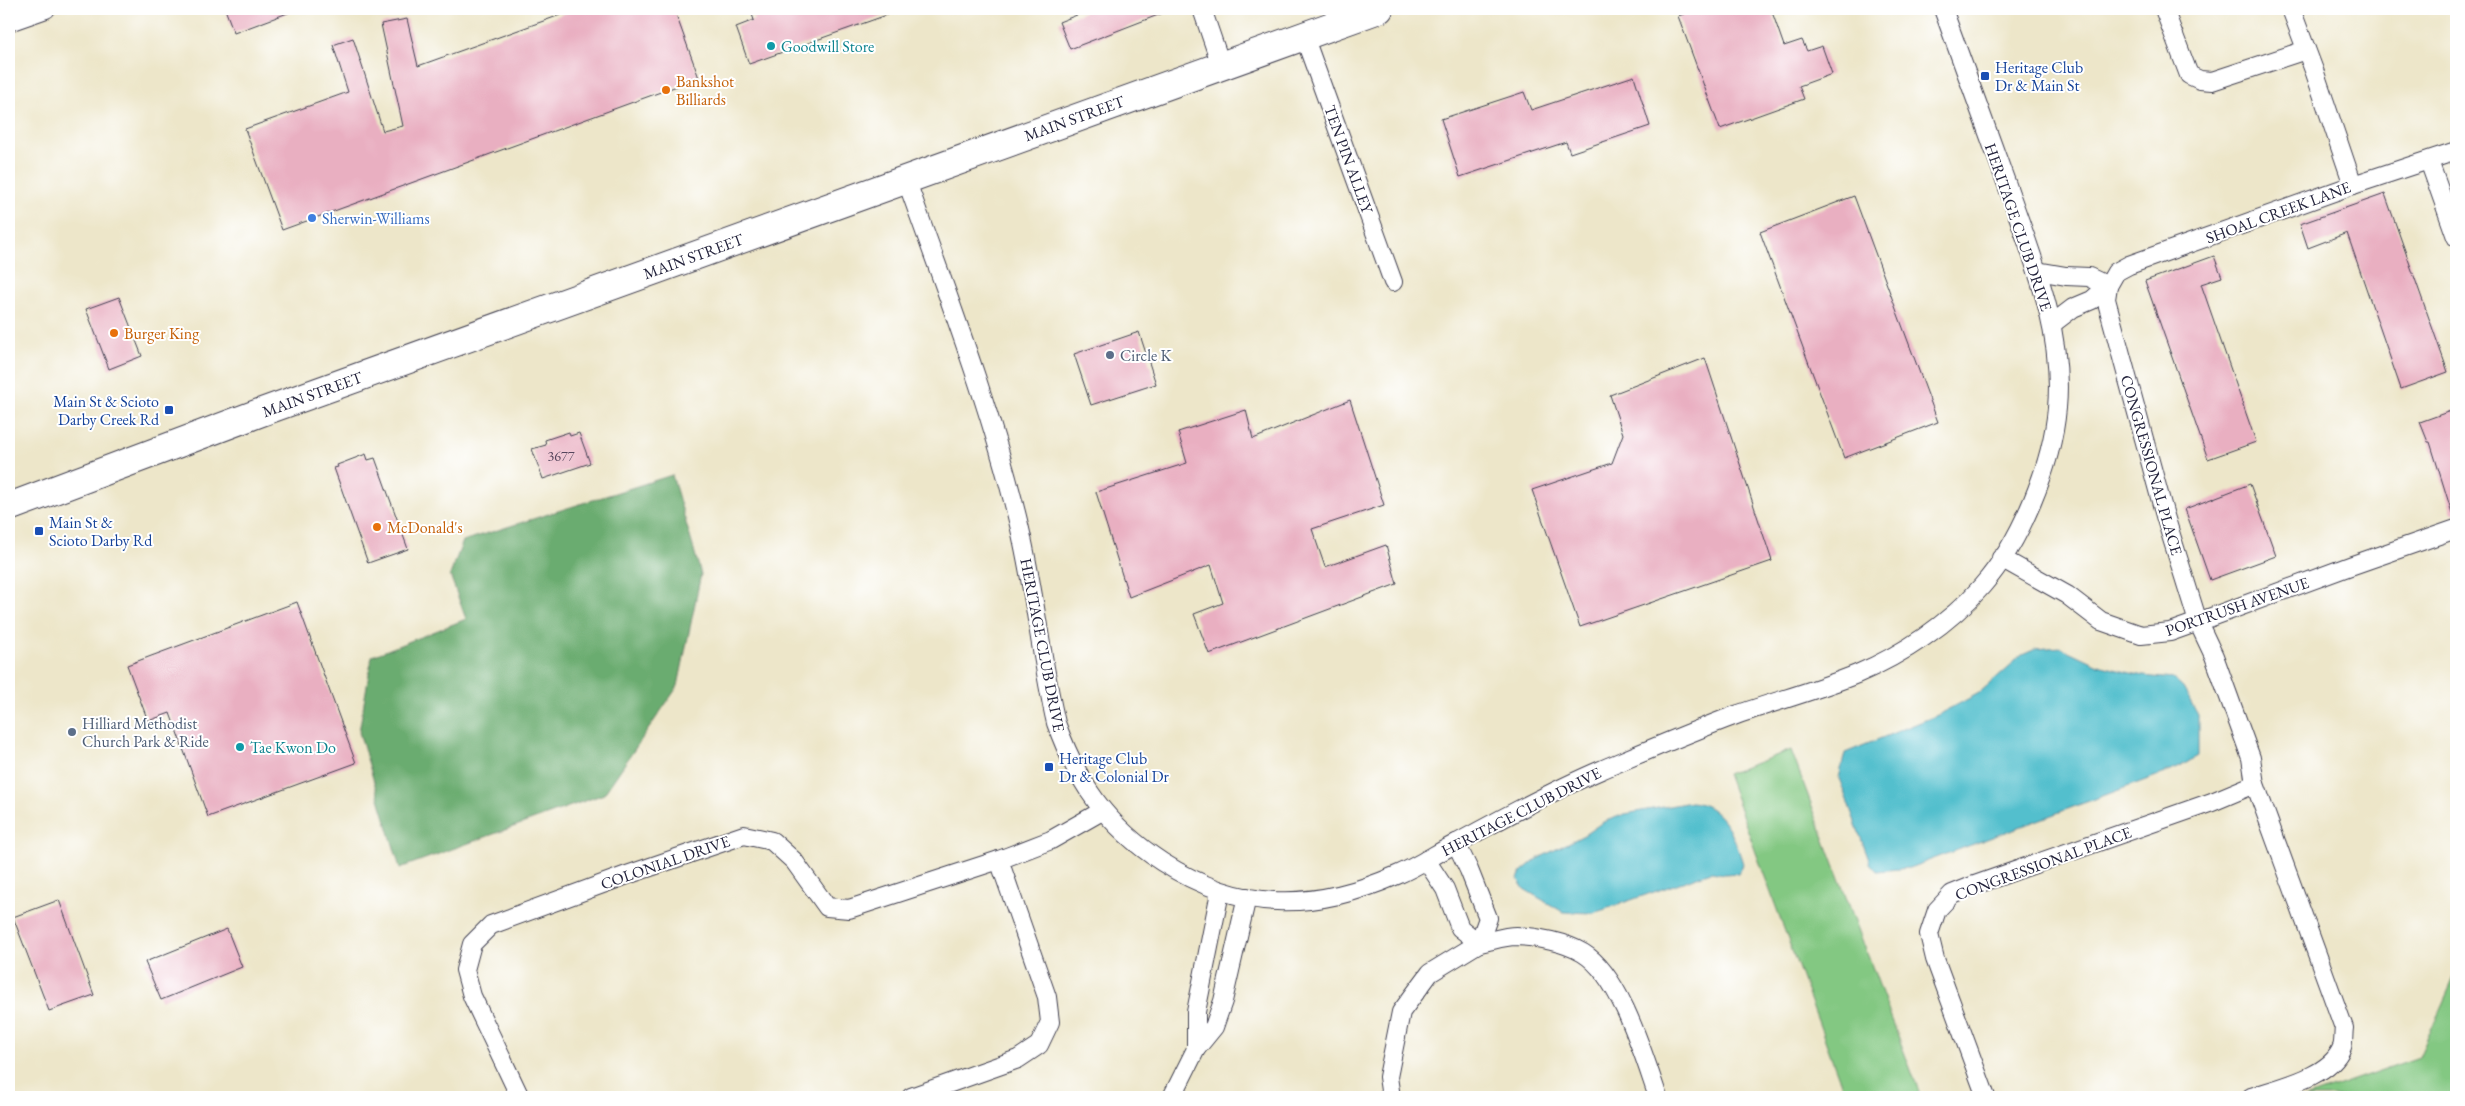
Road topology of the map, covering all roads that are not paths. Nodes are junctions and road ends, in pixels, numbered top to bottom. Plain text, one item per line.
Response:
1 (46, 9) edge
2 (1202, 9) edge
3 (1379, 9) edge
4 (1943, 9) edge
5 (2164, 9) edge
6 (2291, 9) edge
7 (9, 22) edge
8 (1304, 36) junction
9 (2306, 50) junction
10 (1221, 65) junction
11 (2456, 151) edge
12 (2430, 162) junction
13 (906, 179) junction
14 (2353, 185) junction
15 (2456, 237) edge
16 (2037, 271) junction
17 (1393, 282) dead end
18 (2108, 286) junction
19 (2052, 324) junction
20 (9, 507) edge
21 (2456, 529) edge
22 (2001, 558) junction
23 (2198, 622) junction
24 (2255, 784) junction
25 (1102, 811) junction
26 (1456, 843) junction
27 (999, 860) junction
28 (1426, 860) junction
29 (1220, 892) junction
30 (1247, 897) junction
31 (1479, 944) junction
32 (1196, 1049) junction
33 (520, 1097) edge
34 (911, 1097) edge
35 (1172, 1097) edge
36 (1391, 1097) edge
37 (1658, 1097) edge
38 (1986, 1097) edge
39 (2251, 1097) edge

1 - 7 street
2 - 10 street
3 - 8 main road, MAIN STREET
4 - 16 street, HERITAGE CLUB DRIVE
5 - 9 street
6 - 9 street
8 - 10 main road, MAIN STREET
8 - 17 street, TEN PIN ALLEY
9 - 14 street
10 - 13 main road, MAIN STREET
11 - 12 street, SHOAL CREEK LANE
12 - 14 street, SHOAL CREEK LANE
12 - 15 street
13 - 20 main road, MAIN STREET
13 - 25 street, HERITAGE CLUB DRIVE
14 - 18 street, SHOAL CREEK LANE
16 - 18 street
16 - 19 street, HERITAGE CLUB DRIVE
18 - 19 street, SHOAL CREEK LANE
18 - 23 street, CONGRESSIONAL PLACE
19 - 22 street, HERITAGE CLUB DRIVE
21 - 23 street, PORTRUSH AVENUE
22 - 23 street, PORTRUSH AVENUE
22 - 26 street, HERITAGE CLUB DRIVE
23 - 24 street, CONGRESSIONAL PLACE
24 - 38 street, CONGRESSIONAL PLACE
24 - 39 street, CONGRESSIONAL PLACE
25 - 27 street, COLONIAL DRIVE
25 - 29 street, HERITAGE CLUB DRIVE
26 - 28 street, HERITAGE CLUB DRIVE
26 - 31 street
27 - 33 street, COLONIAL DRIVE
27 - 34 street
28 - 30 street, HERITAGE CLUB DRIVE
28 - 31 street
29 - 30 street, HERITAGE CLUB DRIVE
29 - 32 street
30 - 32 street
31 - 36 street
31 - 37 street
32 - 35 street

